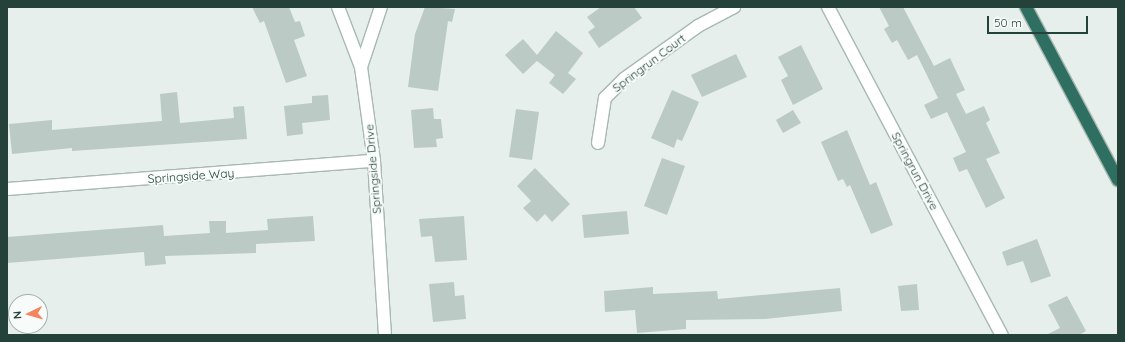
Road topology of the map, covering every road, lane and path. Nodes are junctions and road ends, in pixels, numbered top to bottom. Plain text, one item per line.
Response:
1 (338, 7) edge
2 (381, 7) edge
3 (734, 7) edge
4 (828, 7) edge
5 (1026, 7) edge
6 (361, 67) junction
7 (598, 143) dead end
8 (374, 161) junction
9 (1118, 180) edge
10 (7, 189) edge
11 (385, 335) edge
12 (1002, 335) edge

1 - 6 street, Springside Drive
2 - 6 street
3 - 7 street, Springrun Court
4 - 12 street, Springrun Drive
5 - 9 highway
6 - 8 street, Springside Drive
8 - 10 street, Springside Way
8 - 11 street, Springside Drive

